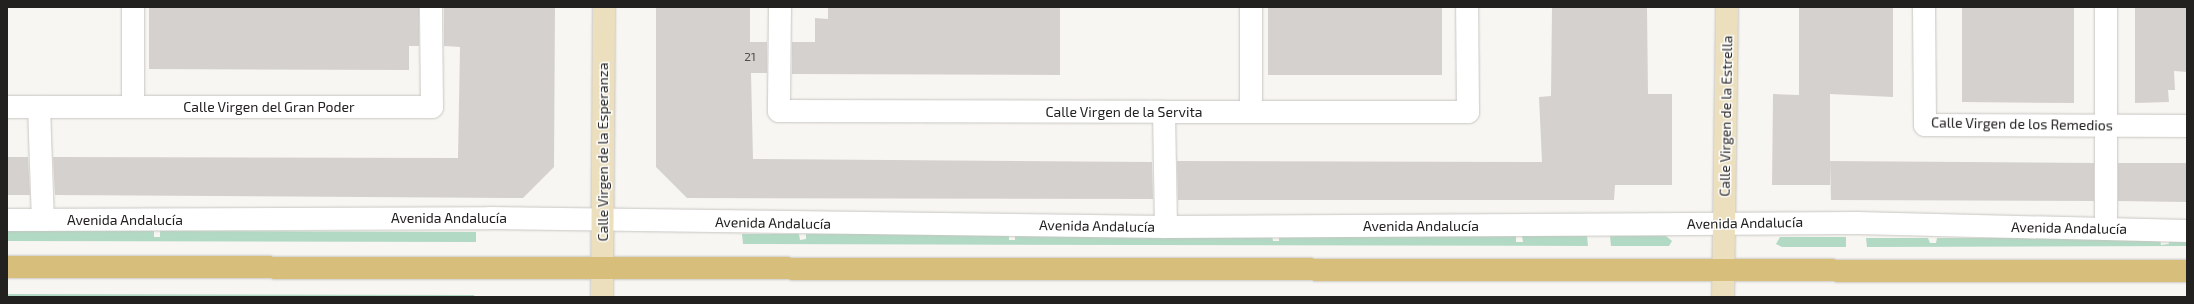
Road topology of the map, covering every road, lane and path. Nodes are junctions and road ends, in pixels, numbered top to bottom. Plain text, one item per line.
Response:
1 (133, 7) edge
2 (431, 7) edge
3 (604, 7) edge
4 (780, 7) edge
5 (1251, 7) edge
6 (1467, 7) edge
7 (1727, 7) edge
8 (1924, 7) edge
9 (2106, 7) edge
10 (7, 107) edge
11 (133, 107) junction
12 (39, 108) junction
13 (1164, 112) junction
14 (1251, 112) junction
15 (2106, 125) junction
16 (2187, 126) edge
17 (603, 219) junction
18 (7, 220) edge
19 (43, 220) junction
20 (1724, 223) junction
21 (1166, 227) junction
22 (2106, 229) junction
23 (2187, 231) edge
24 (7, 267) edge
25 (603, 269) junction
26 (2187, 271) edge
27 (1723, 272) junction
28 (602, 297) edge
29 (1722, 297) edge

1 - 11 street
2 - 11 street, Calle Virgen del Gran Poder
3 - 17 street, Calle Virgen de la Esperanza
4 - 13 street, Calle Virgen de la Servita
5 - 14 street
6 - 14 street, Calle Virgen de la Servita
7 - 20 street, Calle Virgen de la Estrella
8 - 15 street, Calle Virgen de los Remedios
9 - 15 street
10 - 12 street, Calle Virgen del Gran Poder
11 - 12 street, Calle Virgen del Gran Poder
12 - 19 street
13 - 14 street, Calle Virgen de la Servita
13 - 21 street
15 - 16 street, Calle Virgen de los Remedios
15 - 22 street
17 - 19 street, Avenida Andalucía
17 - 21 street, Avenida Andalucía
17 - 25 street, Calle Virgen de la Esperanza
18 - 19 street, Avenida Andalucía
20 - 21 street, Avenida Andalucía
20 - 22 street, Avenida Andalucía
20 - 27 street, Calle Virgen de la Estrella
22 - 23 street, Avenida Andalucía
24 - 25 main road
25 - 27 main road
25 - 28 street, Calle Virgen de la Esperanza
26 - 27 main road
27 - 29 street, Calle Virgen de la Estrella

